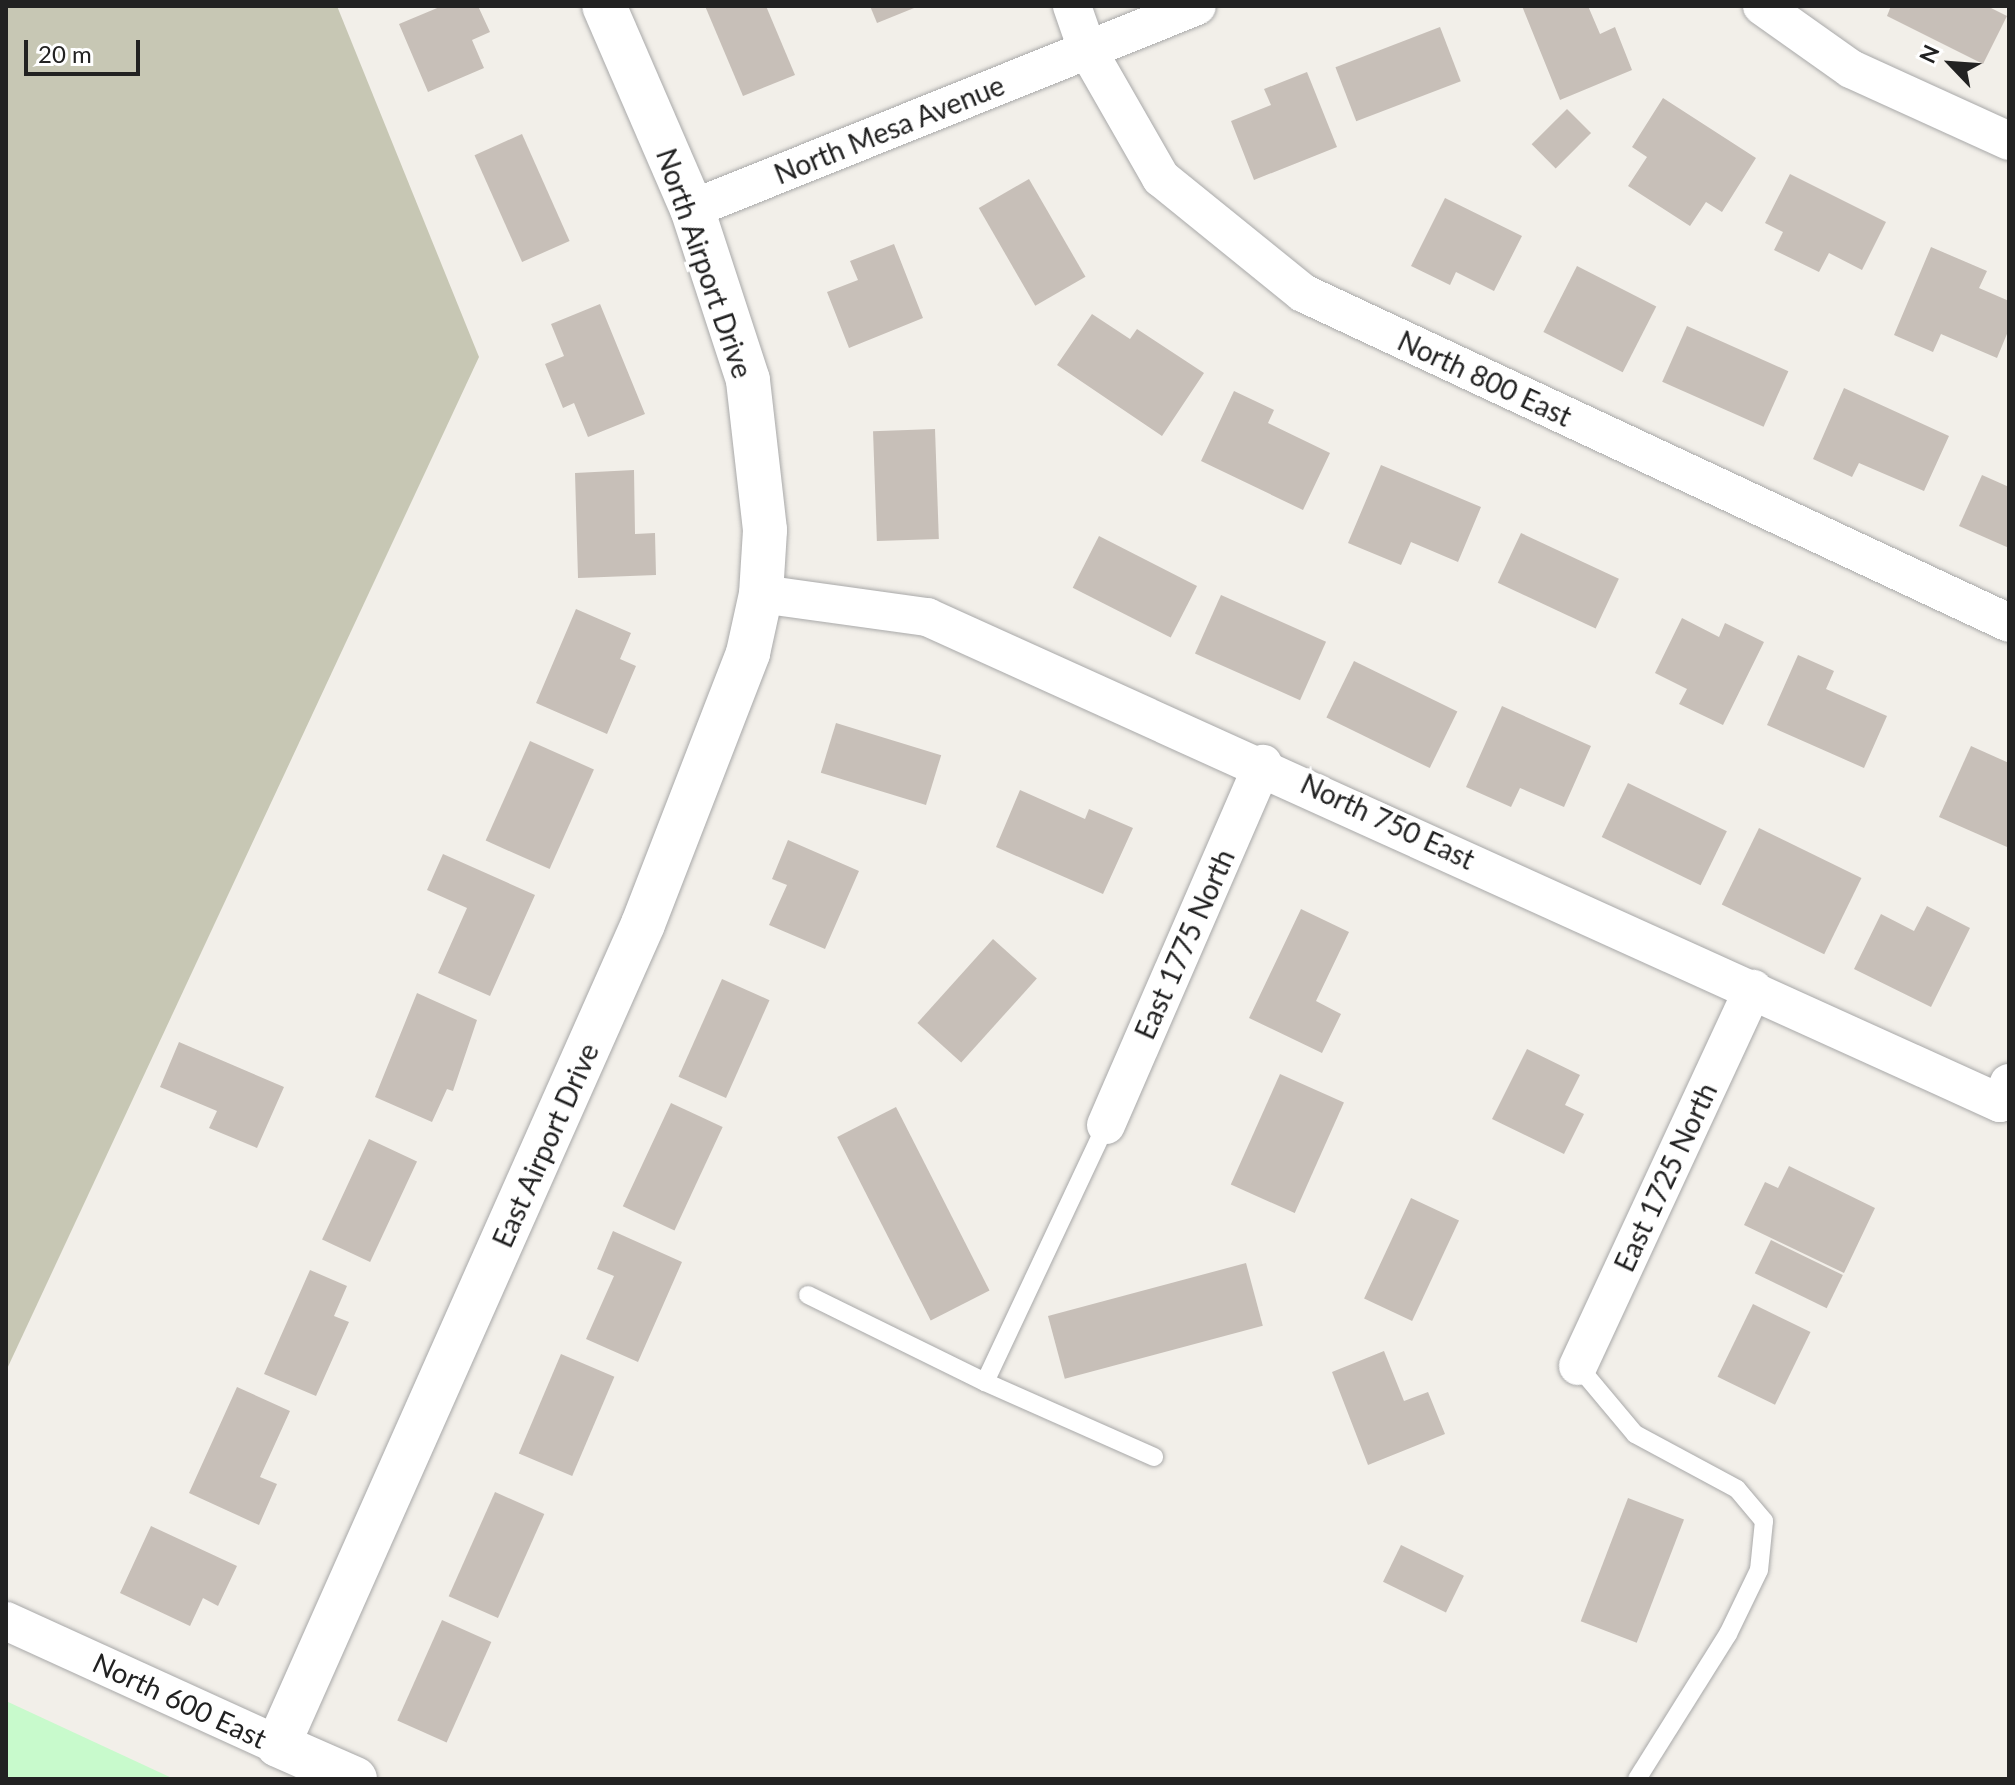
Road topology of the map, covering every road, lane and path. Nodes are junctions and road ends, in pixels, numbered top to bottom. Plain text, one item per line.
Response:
1 (604, 6) edge
2 (1072, 6) edge
3 (1197, 6) edge
4 (1762, 6) edge
5 (1087, 49) junction
6 (2009, 141) edge
7 (692, 209) junction
8 (765, 530) joint
9 (761, 594) junction
10 (2009, 623) edge
11 (1263, 764) junction
12 (1753, 989) junction
13 (2004, 1093) edge
14 (1106, 1125) joint
15 (808, 1295) dead end
16 (1578, 1366) joint
17 (985, 1382) junction
18 (1154, 1457) dead end
19 (6, 1621) edge
20 (278, 1745) junction
21 (355, 1779) edge
22 (1637, 1779) edge

1 - 7 street, North Airport Drive
2 - 5 street, North 800 East
3 - 5 street, North Mesa Avenue
4 - 6 street
5 - 7 street, North Mesa Avenue
5 - 10 street, North 800 East
7 - 8 street, North Airport Drive
8 - 9 street, East Airport Drive
9 - 11 street, North 750 East
9 - 20 street, East Airport Drive
11 - 12 street, North 750 East
11 - 14 street, East 1775 North
12 - 13 street, North 750 East
12 - 16 street, East 1725 North
14 - 17 lane
15 - 17 lane
16 - 22 lane
17 - 18 lane
19 - 20 street, North 600 East
20 - 21 street, North 600 East

